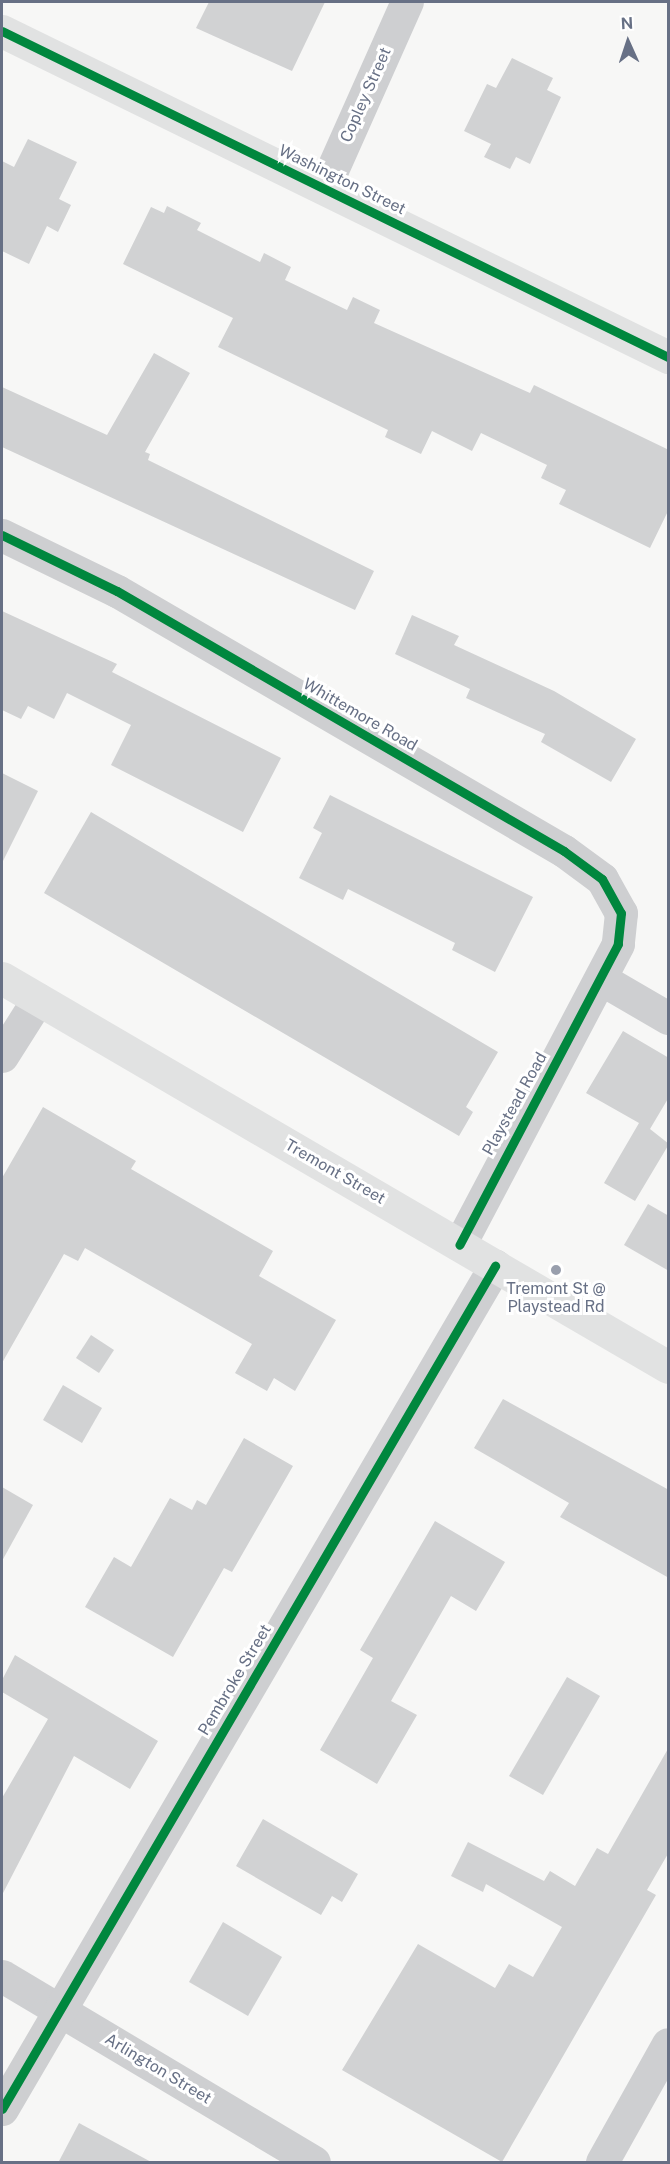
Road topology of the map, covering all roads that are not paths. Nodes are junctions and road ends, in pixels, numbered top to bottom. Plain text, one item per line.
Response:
1 (407, 2) edge
2 (2, 31) edge
3 (324, 188) junction
4 (669, 357) edge
5 (2, 535) edge
6 (2, 978) edge
7 (601, 979) junction
8 (38, 999) junction
9 (669, 1018) edge
10 (2, 1056) edge
11 (459, 1245) junction
12 (495, 1266) junction
13 (669, 1367) edge
14 (2, 1976) edge
15 (58, 2010) junction
16 (669, 2044) edge
17 (2, 2109) edge
18 (314, 2163) edge
19 (602, 2163) edge

1 - 3 street, Copley Street
2 - 3 main road, Washington Street
3 - 4 main road, Washington Street
5 - 7 street, Whittemore Road
6 - 8 main road, Tremont Street
7 - 9 street
7 - 11 street, Playstead Road
8 - 10 street
8 - 11 main road, Tremont Street
11 - 12 main road, Tremont Street
12 - 13 main road, Tremont Street
12 - 15 street, Pembroke Street
14 - 15 street, Arlington Street
15 - 17 street, Pembroke Street
15 - 18 street, Arlington Street
16 - 19 street

